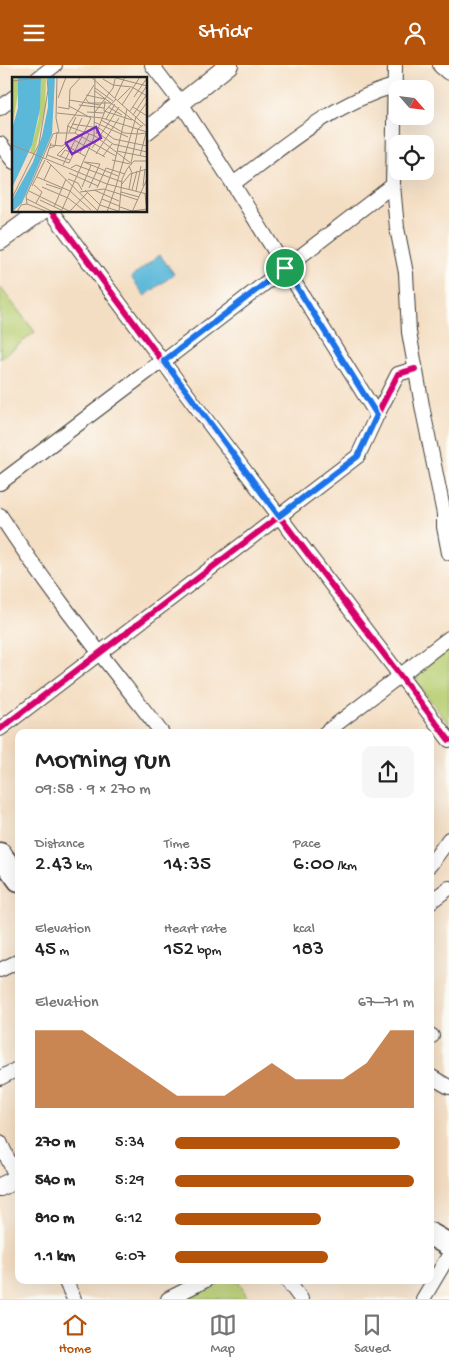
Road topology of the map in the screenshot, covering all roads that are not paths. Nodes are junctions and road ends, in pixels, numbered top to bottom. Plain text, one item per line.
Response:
1 (54, 65) edge
2 (152, 65) edge
3 (229, 65) edge
4 (395, 65) edge
5 (442, 65) edge
6 (449, 71) edge
7 (39, 77) edge
8 (394, 80) edge
9 (389, 87) edge
10 (12, 98) edge
11 (181, 103) junction
12 (0, 107) edge
13 (394, 125) edge
14 (148, 129) edge
15 (0, 144) edge
16 (12, 159) edge
17 (233, 184) junction
18 (393, 185) junction
19 (38, 213) edge
20 (53, 213) edge
21 (0, 241) edge
22 (285, 268) junction
23 (164, 361) junction
24 (415, 369) junction
25 (377, 415) junction
26 (0, 483) edge
27 (0, 515) edge
28 (279, 516) junction
29 (449, 553) edge
30 (449, 638) edge
31 (101, 654) junction
32 (400, 676) junction
33 (0, 729) edge
34 (159, 729) edge
35 (330, 729) edge
36 (449, 739) edge
37 (449, 839) edge
38 (0, 854) edge
39 (434, 860) edge
40 (15, 875) edge
41 (449, 888) edge
42 (434, 899) edge
43 (15, 963) edge
44 (0, 970) edge
45 (15, 1070) edge
46 (0, 1078) edge
47 (434, 1078) edge
48 (449, 1087) edge
49 (0, 1142) edge
50 (15, 1174) edge
51 (15, 1181) edge
52 (0, 1187) edge
53 (434, 1236) edge
54 (449, 1245) edge
55 (449, 1255) edge
56 (434, 1280) edge
57 (67, 1284) edge
58 (198, 1284) edge
59 (290, 1284) edge
60 (432, 1284) edge
61 (74, 1299) edge
62 (168, 1299) edge
63 (302, 1299) edge
64 (423, 1299) edge

1 - 7 street
2 - 11 street
3 - 11 street
4 - 8 street
5 - 6 street
9 - 17 street
10 - 12 street
11 - 14 street
11 - 17 street
13 - 18 street
15 - 16 street
17 - 22 street
18 - 22 street
18 - 24 street
19 - 21 street
20 - 23 street
22 - 23 street
22 - 25 street
23 - 26 street
23 - 28 street
24 - 25 street
24 - 29 street
25 - 28 street
27 - 31 street
28 - 31 street
28 - 32 street
30 - 32 street
31 - 33 street
31 - 34 street
32 - 35 street
32 - 36 street
37 - 39 street
38 - 40 main road
41 - 42 street
43 - 44 street
45 - 46 street
47 - 48 street
49 - 50 street
51 - 52 street
53 - 54 main road
55 - 56 street
57 - 61 street
58 - 62 street
59 - 63 street
60 - 64 street

